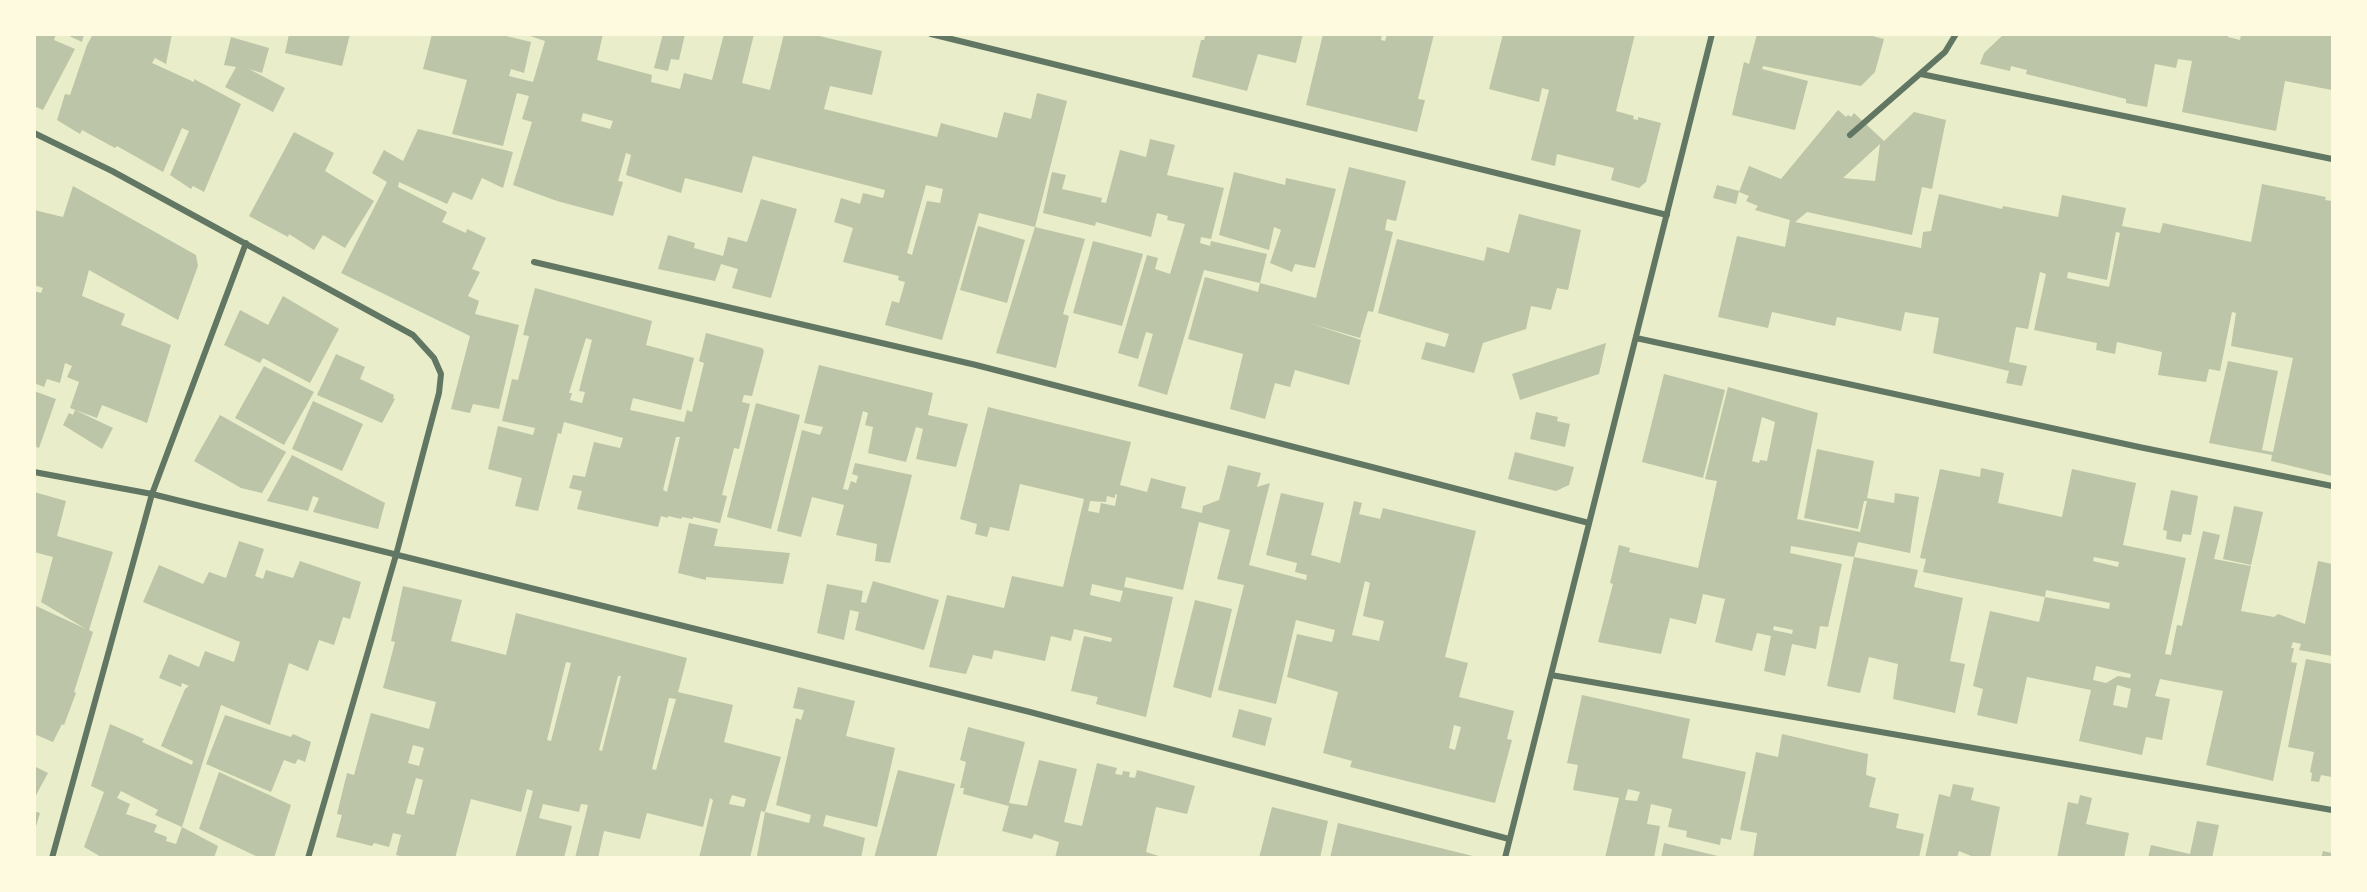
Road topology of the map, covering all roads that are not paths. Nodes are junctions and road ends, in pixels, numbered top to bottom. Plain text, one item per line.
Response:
1 (931, 34) edge
2 (1712, 34) edge
3 (1956, 34) edge
4 (1921, 74) junction
5 (34, 133) edge
6 (1850, 135) dead end
7 (2332, 159) edge
8 (1667, 215) junction
9 (246, 243) junction
10 (534, 262) dead end
11 (1636, 338) junction
12 (34, 472) edge
13 (2332, 486) edge
14 (152, 494) junction
15 (1589, 523) junction
16 (396, 555) junction
17 (1551, 675) junction
18 (2332, 810) edge
19 (1509, 839) junction
20 (309, 857) edge
21 (52, 858) edge
22 (1505, 858) edge

1 - 8 street
2 - 8 street
3 - 4 street
4 - 6 street
4 - 7 street
5 - 9 street
8 - 11 street
9 - 14 street
9 - 16 street
10 - 15 street
11 - 13 street
11 - 15 street
12 - 14 street
14 - 16 street
14 - 21 street
15 - 17 street
16 - 19 street
16 - 20 street
17 - 18 street
17 - 19 street
19 - 22 street

